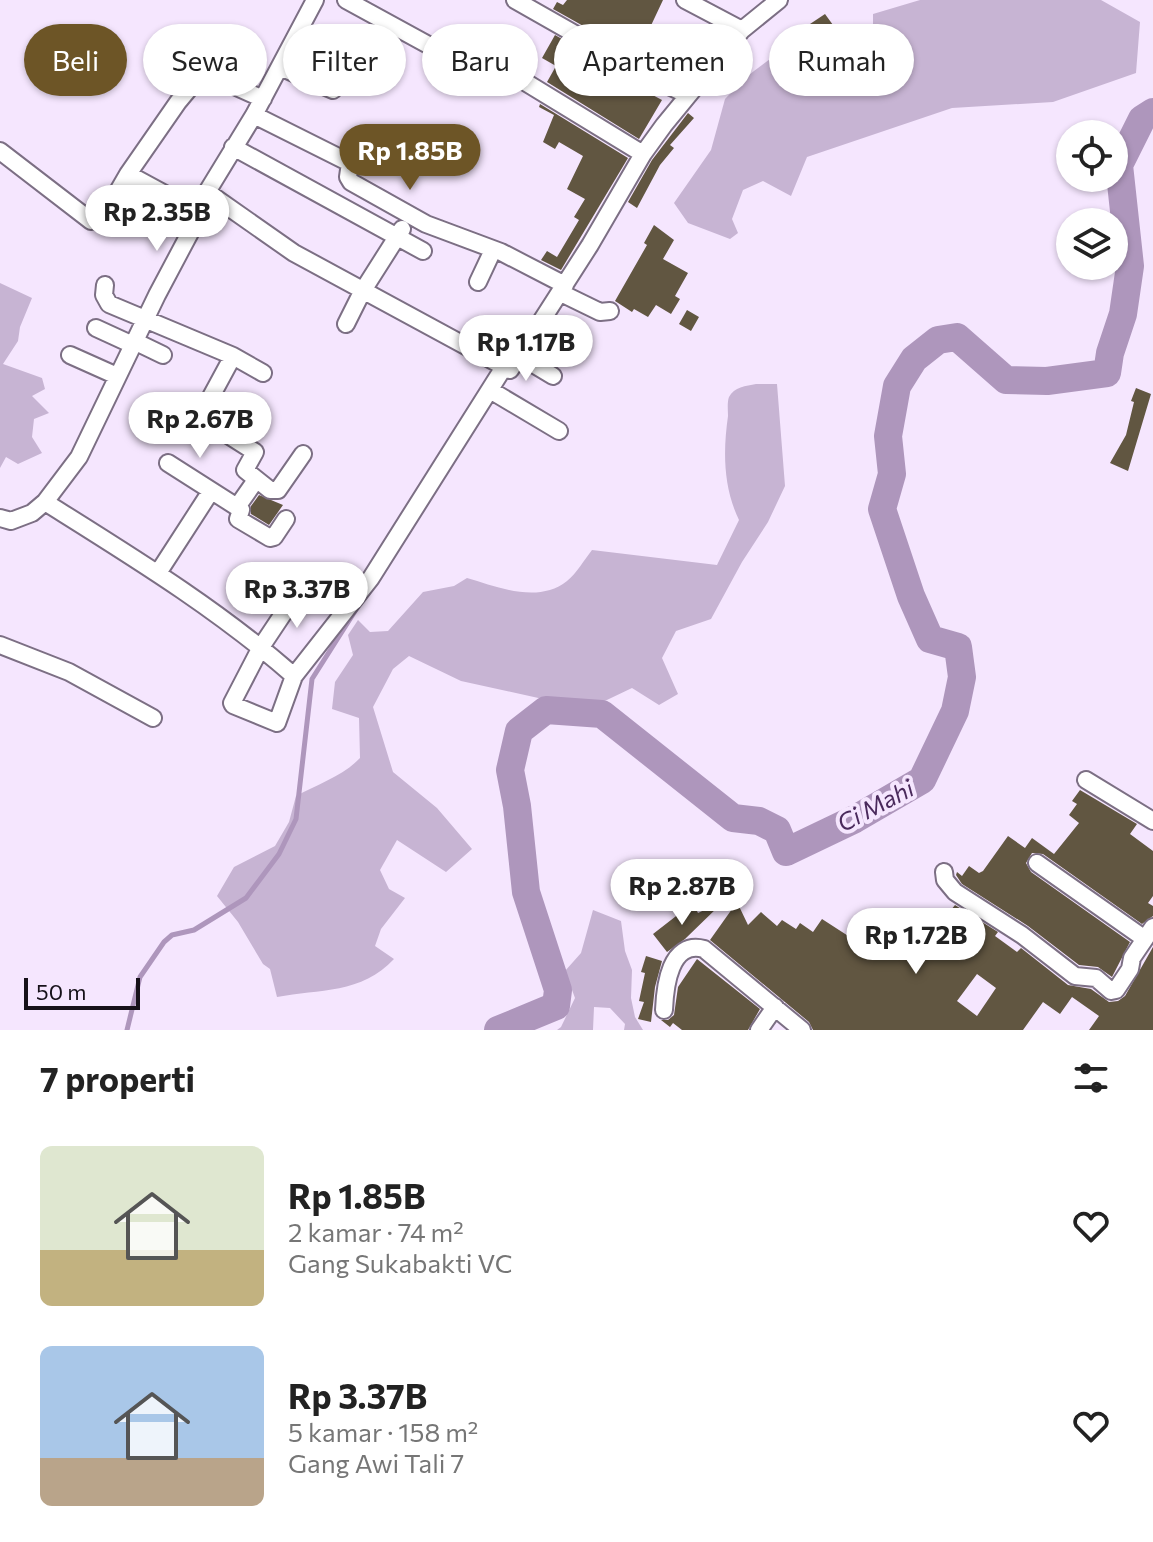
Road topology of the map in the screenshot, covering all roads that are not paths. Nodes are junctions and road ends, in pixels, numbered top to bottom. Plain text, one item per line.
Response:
1 (315, 0) edge
2 (346, 0) edge
3 (779, 0) edge
4 (520, 1) edge
5 (695, 2) edge
6 (560, 24) edge
7 (732, 24) edge
8 (749, 24) edge
9 (422, 42) edge
10 (280, 67) junction
11 (283, 68) edge
12 (538, 90) edge
13 (687, 96) edge
14 (263, 99) junction
15 (254, 115) junction
16 (233, 147) junction
17 (0, 151) edge
18 (643, 154) junction
19 (128, 174) junction
20 (207, 192) junction
21 (200, 213) junction
22 (411, 215) junction
23 (398, 237) junction
24 (493, 250) junction
25 (423, 251) dead end
26 (478, 282) dead end
27 (105, 285) dead end
28 (563, 289) junction
29 (362, 292) junction
30 (610, 311) dead end
31 (145, 319) junction
32 (346, 324) dead end
33 (96, 328) dead end
34 (134, 343) junction
35 (70, 355) dead end
36 (163, 355) dead end
37 (518, 355) junction
38 (233, 356) junction
39 (504, 367) junction
40 (263, 373) dead end
41 (117, 376) junction
42 (553, 376) dead end
43 (490, 390) junction
44 (559, 431) dead end
45 (303, 454) dead end
46 (168, 463) dead end
47 (256, 480) junction
48 (211, 491) junction
49 (45, 502) junction
50 (237, 507) junction
51 (286, 519) dead end
52 (2, 523) edge
53 (158, 573) junction
54 (299, 590) dead end
55 (0, 645) edge
56 (261, 647) junction
57 (294, 676) junction
58 (153, 718) dead end
59 (1086, 780) dead end
60 (1153, 821) edge
61 (1037, 863) dead end
62 (944, 872) dead end
63 (1149, 933) edge
64 (775, 1007) junction
65 (664, 1010) dead end
66 (759, 1030) edge
67 (802, 1030) edge

1 - 10 street
2 - 9 street
3 - 8 street
4 - 6 street
5 - 7 street
10 - 11 street
10 - 14 street
12 - 18 street
13 - 18 street
14 - 15 street
14 - 19 street
15 - 16 street
15 - 22 street
16 - 20 street
16 - 23 street
17 - 19 street
18 - 28 street
19 - 21 street
20 - 21 street
20 - 29 street
21 - 31 street
22 - 23 street
22 - 24 street
23 - 25 street
23 - 29 street
24 - 26 street
24 - 28 street
27 - 31 street
28 - 30 street
28 - 37 street
29 - 32 street
29 - 39 street
31 - 34 street
31 - 38 street
33 - 34 street
34 - 36 street
34 - 41 street
35 - 41 street
37 - 39 street
37 - 42 street
38 - 40 street
38 - 47 street
39 - 43 street
41 - 49 street
43 - 44 street
43 - 57 street
45 - 47 street
46 - 48 street
47 - 50 street
48 - 50 street
48 - 53 street
49 - 52 street
49 - 53 street
50 - 51 street
53 - 56 street
54 - 56 street
55 - 58 street
56 - 57 street
56 - 57 street
59 - 60 street
61 - 63 street
62 - 63 street
64 - 65 street
64 - 66 street
64 - 67 street

